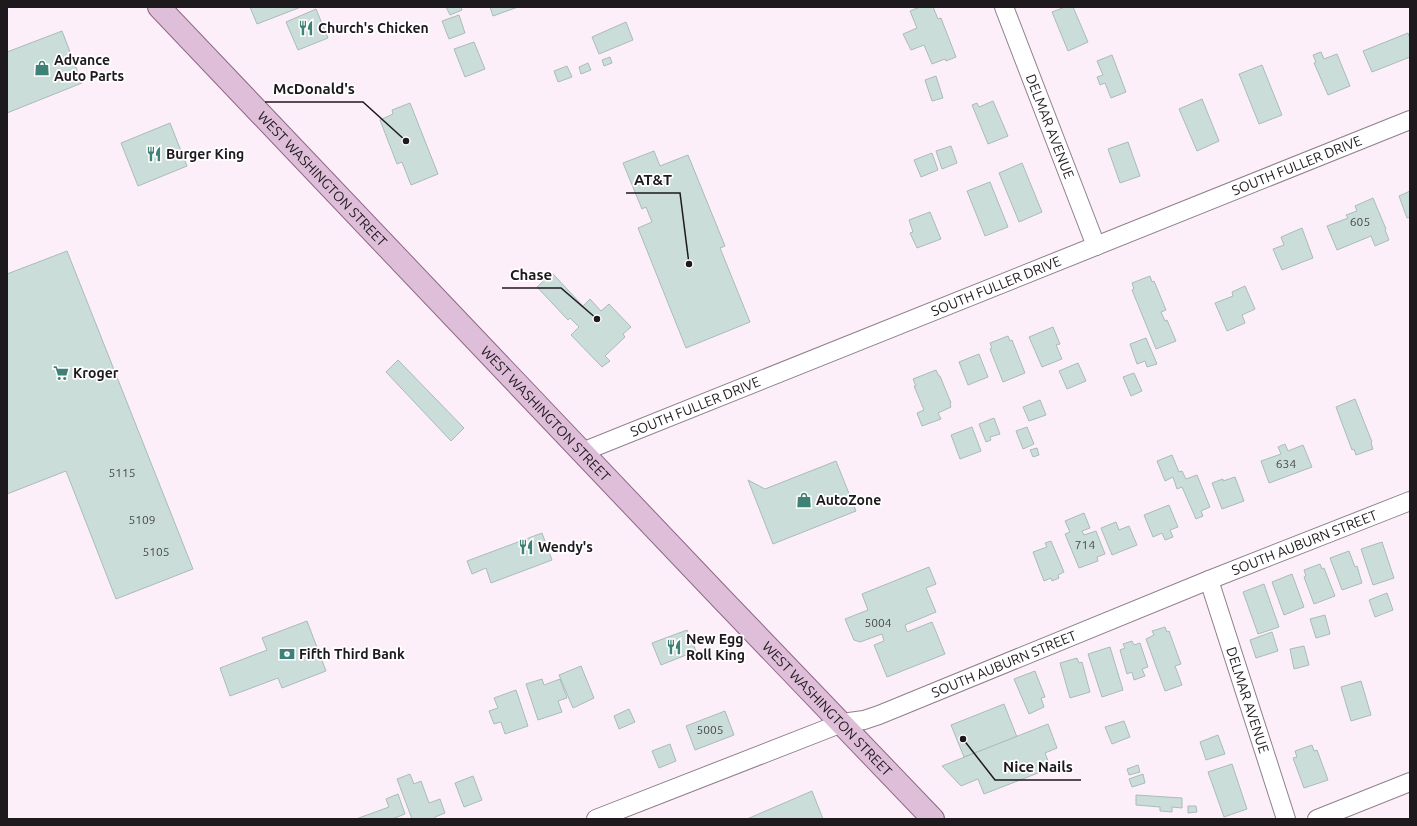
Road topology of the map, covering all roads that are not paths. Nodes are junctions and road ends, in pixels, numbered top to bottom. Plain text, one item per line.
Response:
1 (159, 7) edge
2 (1004, 7) edge
3 (1410, 120) edge
4 (1096, 246) junction
5 (582, 452) junction
6 (1410, 501) edge
7 (1209, 580) junction
8 (842, 724) junction
9 (1410, 782) edge
10 (596, 819) edge
11 (933, 819) edge
12 (1286, 819) edge
13 (1317, 819) edge

1 - 5 main road, WEST WASHINGTON STREET
2 - 4 street, DELMAR AVENUE
3 - 4 street, SOUTH FULLER DRIVE
4 - 5 street, SOUTH FULLER DRIVE
5 - 8 main road, WEST WASHINGTON STREET
6 - 7 street, SOUTH AUBURN STREET
7 - 8 street, SOUTH AUBURN STREET
7 - 12 street, DELMAR AVENUE
8 - 10 street, SOUTH AUBURN STREET
8 - 11 main road, WEST WASHINGTON STREET
9 - 13 street

